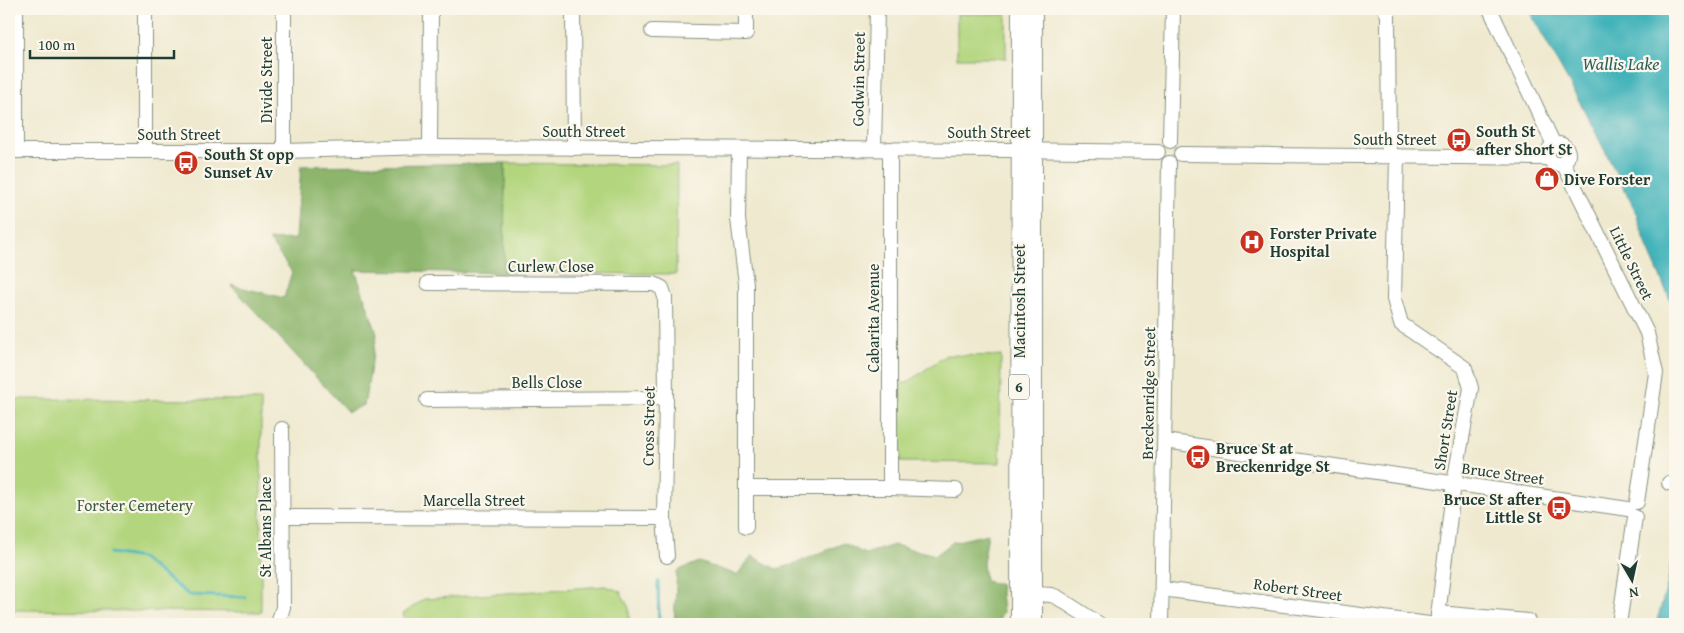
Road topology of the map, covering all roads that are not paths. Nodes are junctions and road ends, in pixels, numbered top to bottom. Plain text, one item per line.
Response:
1 (16, 9) edge
2 (145, 9) edge
3 (284, 9) edge
4 (431, 9) edge
5 (573, 9) edge
6 (746, 9) edge
7 (877, 9) edge
8 (1020, 9) edge
9 (1034, 9) edge
10 (1173, 9) edge
11 (1385, 9) edge
12 (1490, 9) edge
13 (652, 31) dead end
14 (1170, 141) junction
15 (1554, 145) junction
16 (430, 148) junction
17 (574, 148) junction
18 (739, 148) junction
19 (874, 149) junction
20 (890, 149) junction
21 (1026, 150) junction
22 (12, 151) edge
23 (145, 151) junction
24 (284, 151) junction
25 (1158, 152) junction
26 (1181, 154) junction
27 (1393, 156) junction
28 (1548, 158) junction
29 (1169, 163) junction
30 (1563, 163) junction
31 (428, 284) dead end
32 (665, 297) joint
33 (666, 398) junction
34 (427, 400) dead end
35 (282, 429) dead end
36 (1165, 441) junction
37 (1454, 483) junction
38 (746, 488) junction
39 (890, 488) junction
40 (956, 490) dead end
41 (1633, 509) junction
42 (283, 517) junction
43 (664, 518) junction
44 (746, 527) dead end
45 (667, 556) dead end
46 (1162, 588) junction
47 (1026, 593) junction
48 (1435, 621) edge
49 (1528, 621) dead end
50 (278, 624) edge
51 (1019, 624) edge
52 (1034, 624) edge
53 (1099, 624) edge
54 (1162, 624) edge
55 (1619, 624) edge

1 - 22 street
2 - 23 street
3 - 24 street, Divide Street
4 - 16 street
5 - 17 street
6 - 13 street
7 - 19 street, Godwin Street
8 - 21 main road, Macintosh Street / 6
9 - 21 main road, Macintosh Street / 6
10 - 14 street
11 - 27 street, Short Street
12 - 15 street
14 - 25 street
14 - 26 street
15 - 28 street
15 - 30 street
16 - 17 street, South Street
16 - 24 street, South Street
17 - 18 street, South Street
18 - 19 street, South Street
18 - 38 street
19 - 20 street, South Street
20 - 21 street, South Street
20 - 39 street, Cabarita Avenue
21 - 25 street, South Street
21 - 47 main road, Macintosh Street / 6
22 - 23 street, South Street
23 - 24 street, South Street
25 - 29 street
26 - 27 street, South Street
26 - 29 street
27 - 28 street, South Street
27 - 37 street, Short Street
28 - 30 street
29 - 36 street, Breckenridge Street
30 - 41 street, Little Street
31 - 32 street, Curlew Close
32 - 33 street, Cross Street
33 - 34 street, Bells Close
33 - 43 street, Cross Street
35 - 42 street, St Albans Place
36 - 37 street, Bruce Street
36 - 46 street, Breckenridge Street
37 - 41 street, Bruce Street
37 - 48 street, Short Street
38 - 39 street
38 - 44 street
39 - 40 street
41 - 55 street, Little Street
42 - 43 street, Marcella Street
42 - 50 street, St Albans Place
43 - 45 street, Cross Street
46 - 48 street, Robert Street
46 - 54 street, Breckenridge Street
47 - 51 main road, Macintosh Street / 6
47 - 52 main road, Macintosh Street / 6
47 - 53 street
48 - 49 street, Robert Street

